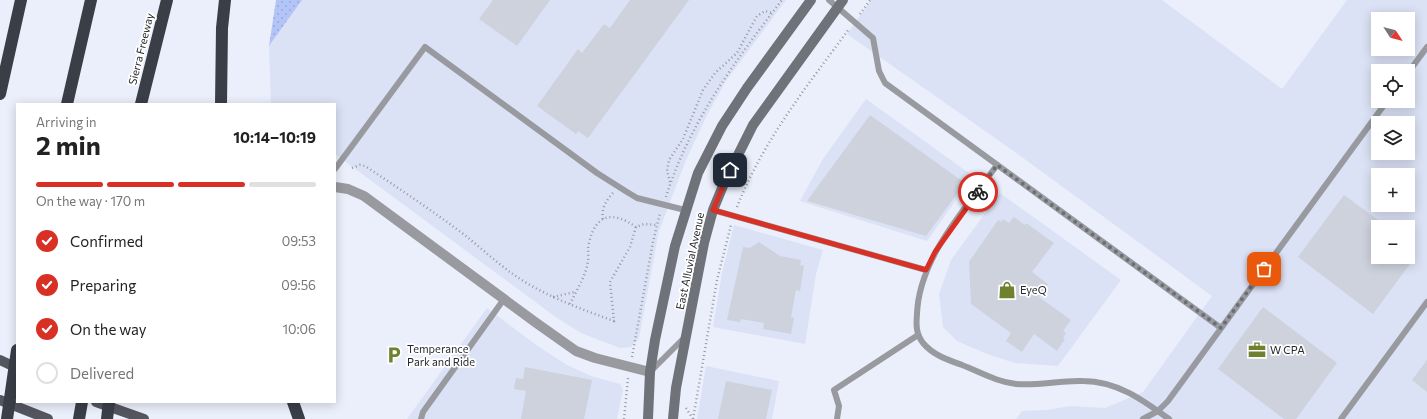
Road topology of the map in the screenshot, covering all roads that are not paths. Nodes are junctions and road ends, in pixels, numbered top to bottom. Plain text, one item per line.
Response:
1 (21, 0) edge
2 (91, 0) edge
3 (167, 0) edge
4 (225, 0) edge
5 (811, 0) edge
6 (829, 0) edge
7 (840, 4) edge
8 (1427, 47) edge
9 (1415, 64) edge
10 (0, 94) edge
11 (67, 103) edge
12 (141, 103) edge
13 (221, 103) edge
14 (1382, 108) edge
15 (997, 165) junction
16 (336, 168) edge
17 (336, 187) edge
18 (685, 210) junction
19 (713, 210) junction
20 (926, 270) junction
21 (504, 299) junction
22 (1427, 302) edge
23 (1221, 328) junction
24 (918, 335) junction
25 (686, 337) junction
26 (16, 357) edge
27 (0, 360) edge
28 (16, 368) edge
29 (650, 372) junction
30 (0, 400) edge
31 (82, 403) edge
32 (99, 403) edge
33 (109, 403) edge
34 (294, 403) edge
35 (1158, 411) junction
36 (7, 419) edge
37 (48, 419) edge
38 (79, 419) edge
39 (107, 419) edge
40 (144, 419) edge
41 (299, 419) edge
42 (421, 419) edge
43 (648, 419) edge
44 (673, 419) edge
45 (837, 419) edge
46 (1143, 419) edge
47 (1169, 419) edge
48 (1341, 419) edge

1 - 10 highway
2 - 11 highway
3 - 12 highway, Sierra Freeway
4 - 13 highway
5 - 18 street, East Alluvial Avenue
6 - 7 lane
7 - 15 lane
7 - 19 street, East Alluvial Avenue
8 - 9 lane
14 - 23 lane
15 - 20 lane
15 - 23 lane
16 - 18 lane
17 - 21 street
18 - 29 street, East Alluvial Avenue
19 - 20 lane
19 - 25 street, East Alluvial Avenue
20 - 24 lane
21 - 29 street
21 - 42 lane
22 - 48 lane
23 - 35 lane
24 - 35 lane
24 - 45 lane
25 - 29 lane
25 - 44 street, East Alluvial Avenue
26 - 36 highway, bridge
27 - 28 main road
29 - 43 street, East Alluvial Avenue
30 - 37 main road
31 - 38 highway
32 - 40 main road
33 - 39 highway, bridge
34 - 41 highway
35 - 46 lane
35 - 47 lane

